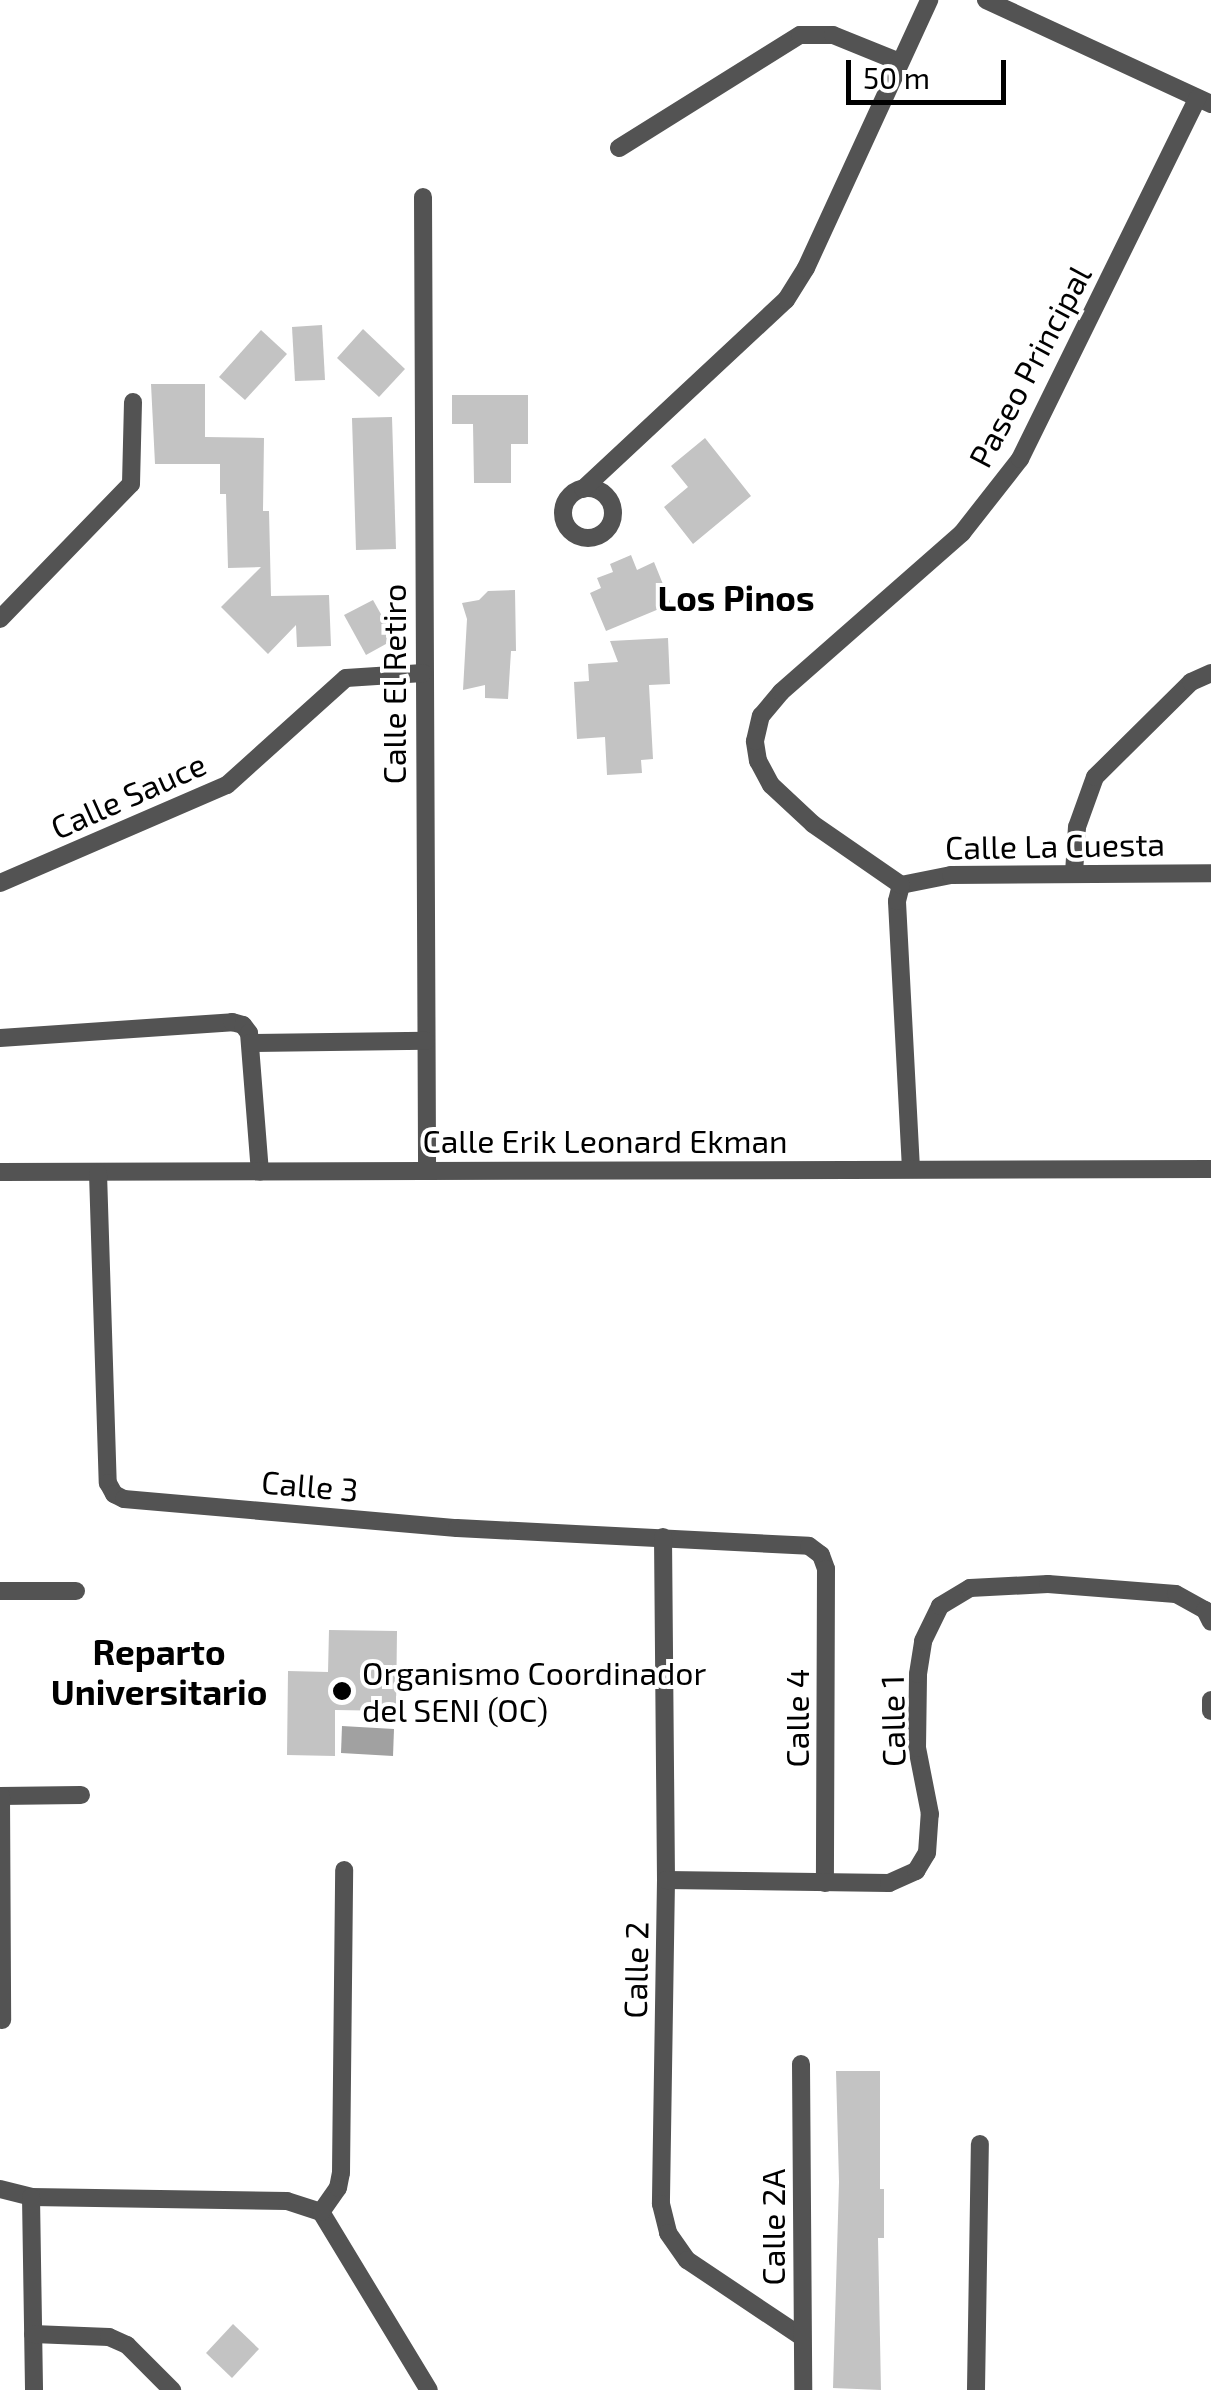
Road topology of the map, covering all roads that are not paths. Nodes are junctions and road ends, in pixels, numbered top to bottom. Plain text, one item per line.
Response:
1 (929, 0) edge
2 (986, 0) edge
3 (897, 62) junction
4 (1204, 101) edge
5 (619, 148) dead end
6 (423, 196) dead end
7 (134, 402) dead end
8 (583, 489) dead end
9 (0, 619) edge
10 (423, 673) junction
11 (1211, 673) edge
12 (1211, 873) edge
13 (1074, 874) junction
14 (0, 882) edge
15 (902, 885) junction
16 (246, 1034) junction
17 (0, 1038) edge
18 (426, 1040) junction
19 (911, 1169) junction
20 (1211, 1169) edge
21 (427, 1171) junction
22 (0, 1172) edge
23 (260, 1172) junction
24 (98, 1173) junction
25 (663, 1536) junction
26 (821, 1555) joint
27 (0, 1591) edge
28 (76, 1591) dead end
29 (1211, 1622) edge
30 (1211, 1700) edge
31 (1211, 1711) edge
32 (0, 1796) edge
33 (82, 1796) dead end
34 (344, 1870) dead end
35 (666, 1880) junction
36 (825, 1883) junction
37 (2, 2020) edge
38 (801, 2064) dead end
39 (980, 2144) dead end
40 (0, 2189) edge
41 (32, 2197) junction
42 (321, 2212) junction
43 (33, 2334) junction
44 (802, 2337) junction
45 (34, 2390) edge
46 (172, 2390) edge
47 (429, 2390) edge
48 (802, 2390) edge
49 (976, 2390) edge

1 - 3 street
2 - 4 street
3 - 5 street
3 - 8 street
4 - 15 street, Paseo Principal
6 - 10 street, Calle El Retiro
7 - 9 street
10 - 14 street, Calle Sauce
10 - 18 street, Calle El Retiro
11 - 13 street
12 - 13 street, Calle La Cuesta
13 - 15 street, Calle La Cuesta
15 - 19 street
16 - 17 street
16 - 18 street
16 - 23 street
18 - 21 street, Calle El Retiro
19 - 20 street, Calle Erik Leonard Ekman
19 - 21 street, Calle Erik Leonard Ekman
21 - 23 street, Calle Erik Leonard Ekman
22 - 24 street, Calle Erik Leonard Ekman
23 - 24 street, Calle Erik Leonard Ekman
24 - 25 street, Calle 3
25 - 26 street, Calle 3
25 - 35 street, Calle 2
26 - 36 street, Calle 4
27 - 28 street
29 - 36 street, Calle 1
30 - 31 street
32 - 33 street
32 - 37 street
34 - 42 street
35 - 36 street, Calle 1
35 - 44 street, Calle 2
38 - 44 street, Calle 2A
39 - 49 street
40 - 41 street
41 - 42 street
41 - 43 street
42 - 47 street
43 - 45 street
43 - 46 street
44 - 48 street, Calle 2A

